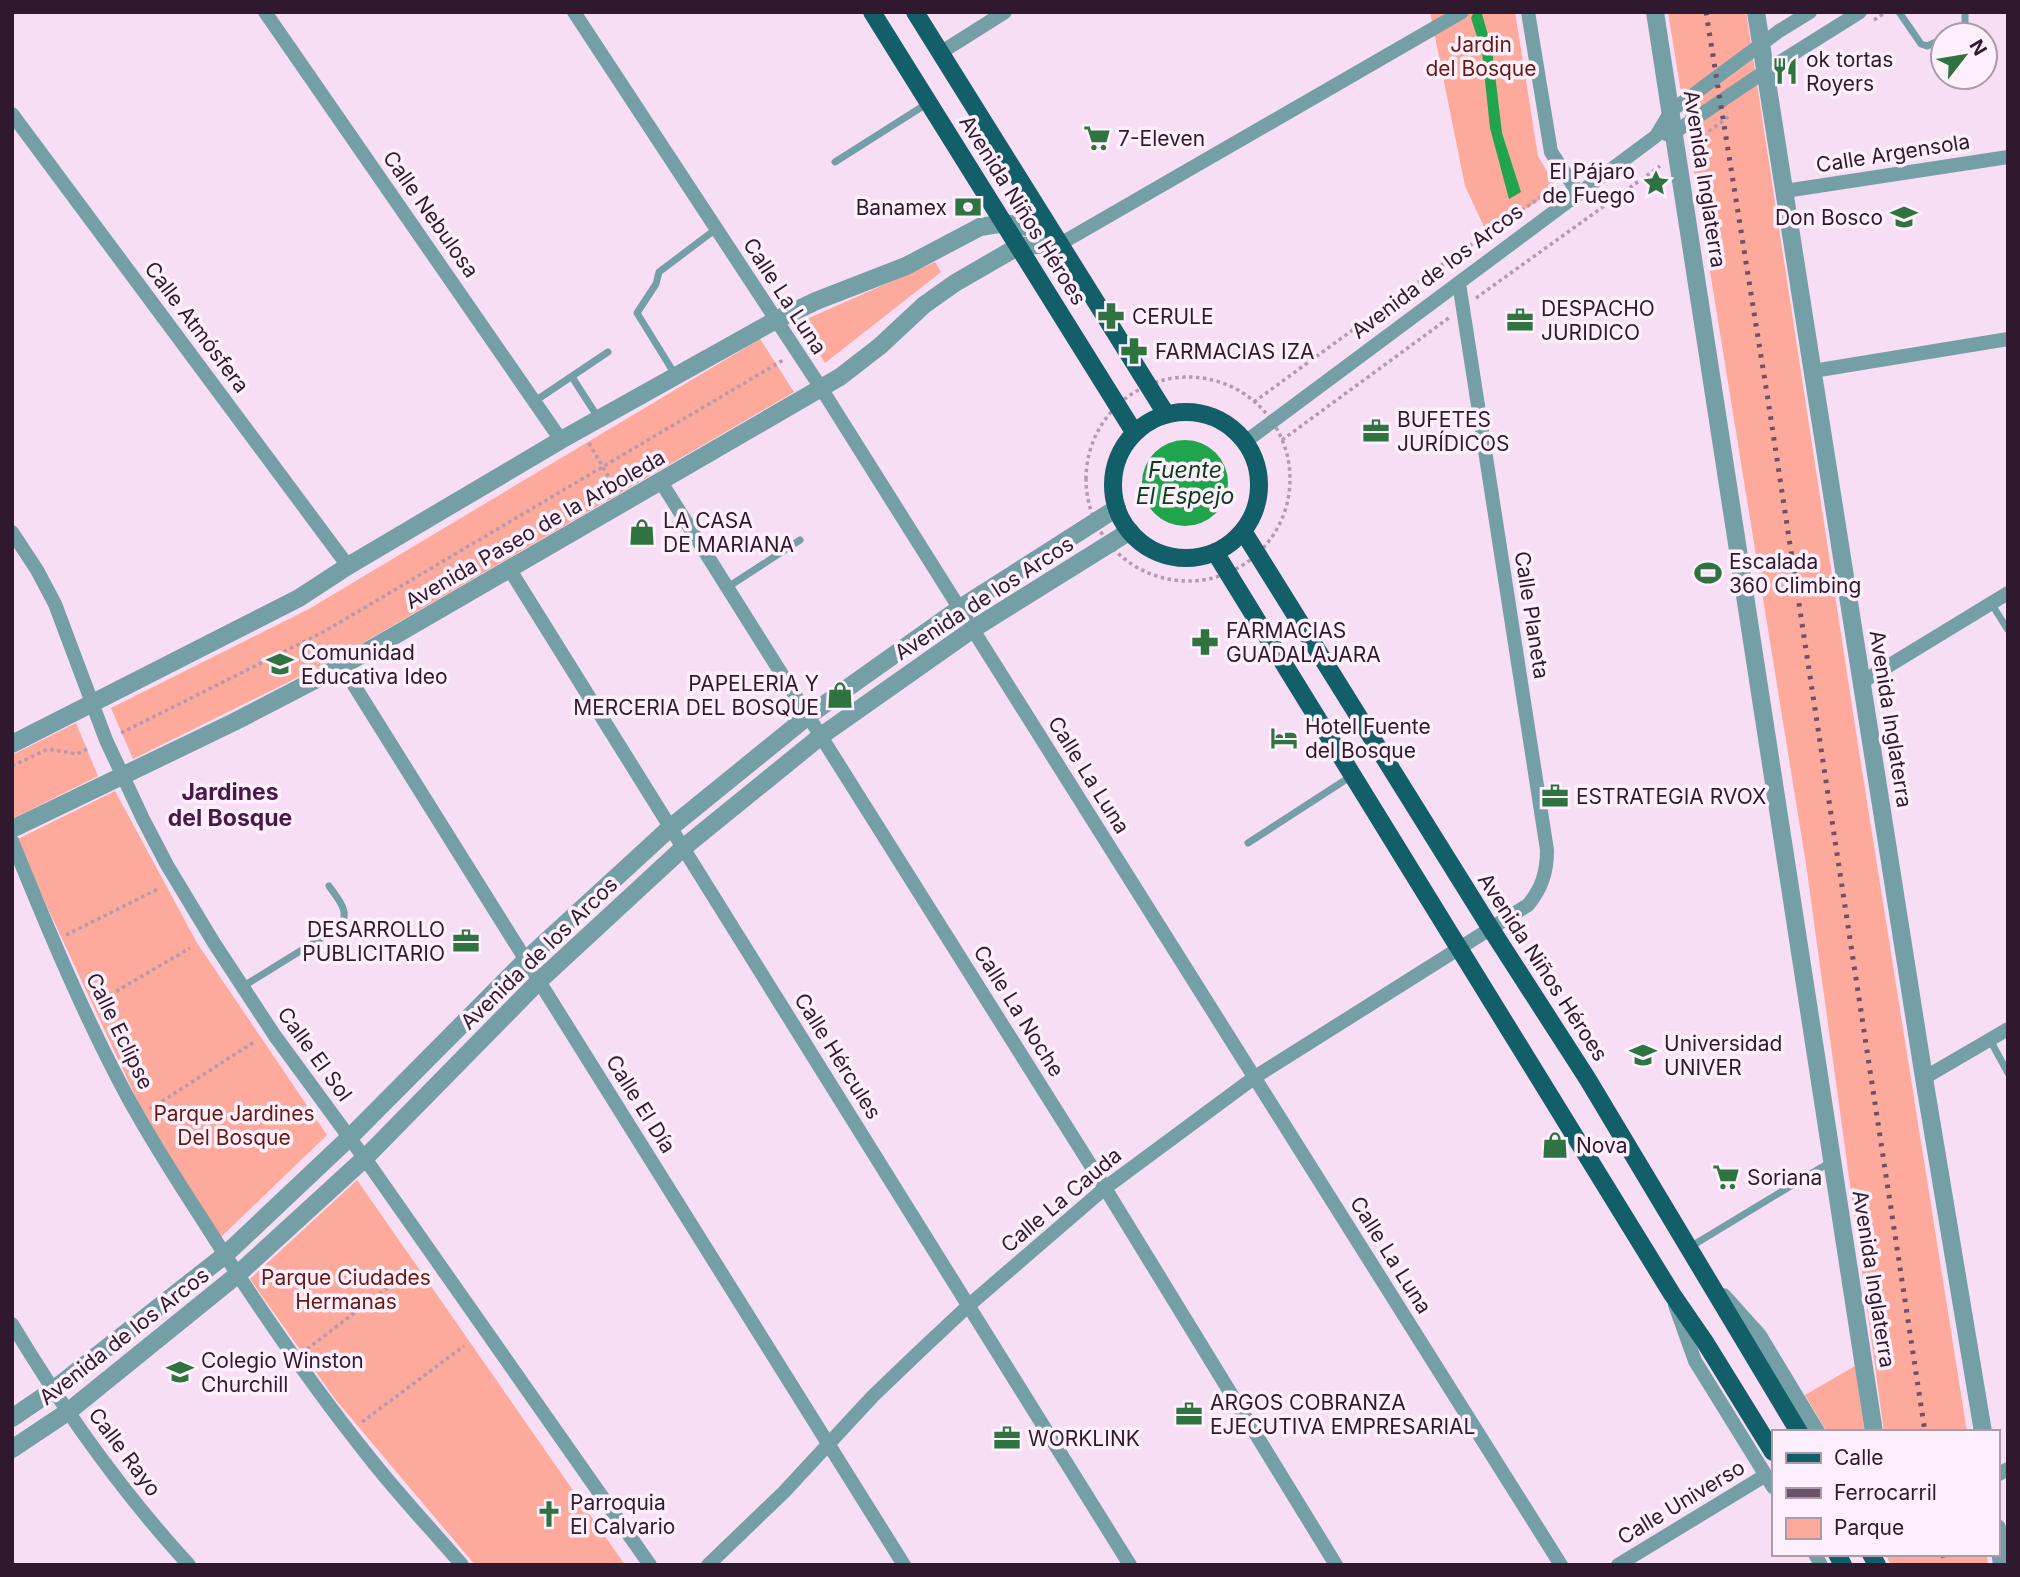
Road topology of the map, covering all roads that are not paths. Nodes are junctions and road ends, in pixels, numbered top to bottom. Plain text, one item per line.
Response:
1 (265, 12) edge
2 (574, 12) edge
3 (872, 12) edge
4 (915, 12) edge
5 (1006, 12) edge
6 (1462, 12) edge
7 (1528, 12) edge
8 (1655, 12) edge
9 (1756, 12) edge
10 (1810, 12) edge
11 (1860, 12) edge
12 (1899, 12) edge
13 (1762, 44) junction
14 (1929, 45) edge
15 (940, 53) junction
16 (1767, 70) junction
17 (929, 102) junction
18 (1671, 111) junction
19 (12, 114) edge
20 (1675, 132) junction
21 (1656, 136) junction
22 (2008, 157) edge
23 (835, 162) dead end
24 (1785, 191) junction
25 (1578, 194) junction
26 (1005, 223) junction
27 (716, 229) junction
28 (1059, 244) junction
29 (1019, 246) junction
30 (1459, 283) junction
31 (776, 320) junction
32 (2008, 338) edge
33 (608, 352) dead end
34 (1813, 371) junction
35 (572, 377) junction
36 (676, 377) junction
37 (821, 388) junction
38 (535, 401) junction
39 (1166, 414) junction
40 (599, 419) junction
41 (1135, 432) junction
42 (561, 440) junction
43 (1245, 442) junction
44 (661, 482) junction
45 (1117, 508) junction
46 (1130, 531) junction
47 (1243, 531) junction
48 (12, 532) edge
49 (800, 540) dead end
50 (1215, 552) junction
51 (348, 566) junction
52 (510, 570) junction
53 (728, 587) junction
54 (2008, 593) edge
55 (1992, 603) junction
56 (960, 608) junction
57 (973, 629) junction
58 (2008, 630) edge
59 (342, 666) junction
60 (1862, 682) junction
61 (92, 704) junction
62 (808, 716) junction
63 (821, 736) junction
64 (12, 744) edge
65 (1353, 775) junction
66 (122, 776) junction
67 (670, 828) junction
68 (12, 829) edge
69 (12, 841) edge
70 (1248, 843) dead end
71 (683, 848) junction
72 (329, 886) dead end
73 (1491, 929) junction
74 (1460, 948) junction
75 (526, 960) junction
76 (539, 981) junction
77 (242, 987) junction
78 (2008, 1029) edge
79 (1989, 1040) junction
80 (2008, 1073) edge
81 (1255, 1077) junction
82 (1924, 1078) junction
83 (349, 1138) junction
84 (365, 1158) junction
85 (1832, 1161) junction
86 (1105, 1188) junction
87 (1689, 1247) junction
88 (225, 1255) junction
89 (237, 1275) junction
90 (1715, 1288) junction
91 (1672, 1294) junction
92 (968, 1306) junction
93 (12, 1324) edge
94 (53, 1390) junction
95 (69, 1411) junction
96 (12, 1418) edge
97 (1798, 1430) edge
98 (1815, 1430) edge
99 (1874, 1430) edge
100 (1983, 1430) edge
101 (829, 1444) junction
102 (12, 1449) edge
103 (1772, 1450) edge
104 (1770, 1481) edge
105 (1999, 1543) edge
106 (189, 1565) edge
107 (463, 1565) edge
108 (650, 1565) edge
109 (708, 1565) edge
110 (904, 1565) edge
111 (1130, 1565) edge
112 (1336, 1565) edge
113 (1562, 1565) edge
114 (1618, 1565) edge
115 (2002, 1565) edge

1 - 38 street, Calle Nebulosa
2 - 27 street, Calle La Luna
3 - 17 main road, Avenida Niños Héroes
4 - 15 main road, Avenida Niños Héroes
5 - 15 street
6 - 28 street, Avenida Paseo de la Arboleda
7 - 25 street
8 - 18 street, Avenida Inglaterra
9 - 13 street, Avenida Inglaterra
10 - 13 street, Avenida de los Arcos
11 - 16 street, Avenida de los Arcos
12 - 14 lane
13 - 16 street, Avenida Inglaterra
13 - 18 street, Avenida de los Arcos
15 - 28 main road, Avenida Niños Héroes
16 - 20 street, Avenida de los Arcos
16 - 24 street, Avenida Inglaterra
17 - 23 lane
17 - 26 main road, Avenida Niños Héroes
18 - 20 street, Avenida Inglaterra
18 - 21 street, Avenida de los Arcos
19 - 51 street, Calle Atmósfera
20 - 21 street, Avenida de los Arcos
20 - 85 street, Avenida Inglaterra
21 - 25 street, Avenida de los Arcos
22 - 24 street, Calle Argensola
24 - 34 street, Avenida Inglaterra
25 - 30 street, Avenida de los Arcos
26 - 28 street
26 - 29 main road, Avenida Niños Héroes
26 - 31 street
27 - 31 street, Calle La Luna
27 - 36 lane
28 - 29 street, Avenida Paseo de la Arboleda
28 - 39 main road, Avenida Niños Héroes
29 - 37 street, Avenida Paseo de la Arboleda
29 - 41 main road, Avenida Niños Héroes
30 - 43 street, Avenida de los Arcos
30 - 73 street, Calle Planeta
31 - 36 street
31 - 37 street, Calle La Luna
32 - 34 street
33 - 35 lane
34 - 60 street, Avenida Inglaterra
35 - 38 lane
35 - 40 lane
36 - 40 street
37 - 44 street, Avenida Paseo de la Arboleda
37 - 56 street, Calle La Luna
38 - 42 street, Calle Nebulosa
39 - 41 main road
39 - 43 main road
40 - 42 street
41 - 45 main road
42 - 51 street
43 - 47 main road
44 - 52 street, Avenida Paseo de la Arboleda
44 - 53 street, Calle La Noche
45 - 46 main road
45 - 56 street, Avenida de los Arcos
46 - 50 main road
46 - 57 street, Avenida de los Arcos
47 - 50 main road
47 - 73 main road, Avenida Niños Héroes
48 - 61 street, Calle El Sol
49 - 53 lane
50 - 65 main road
51 - 61 street
52 - 59 street, Avenida Paseo de la Arboleda
52 - 67 street, Calle Hércules
53 - 62 street, Calle La Noche
54 - 55 street
55 - 58 lane
55 - 60 street
56 - 57 street, Calle La Luna
56 - 62 street, Avenida de los Arcos
57 - 63 street, Avenida de los Arcos
57 - 81 street, Calle La Luna
59 - 66 street, Avenida Paseo de la Arboleda
59 - 75 street, Calle El Día
60 - 82 street, Avenida Inglaterra
61 - 64 street
61 - 66 street, Calle El Sol
62 - 63 street, Calle La Noche
62 - 67 street, Avenida de los Arcos
63 - 71 street, Avenida de los Arcos
63 - 86 street, Calle La Noche
65 - 70 lane
65 - 74 main road
66 - 68 street, Avenida Paseo de la Arboleda
66 - 77 street, Calle El Sol
67 - 71 street, Calle Hércules
67 - 75 street, Avenida de los Arcos
69 - 88 street, Calle Eclipse
71 - 76 street, Avenida de los Arcos
71 - 92 street, Calle Hércules
72 - 77 lane
73 - 74 street, Calle La Cauda
73 - 87 main road, Avenida Niños Héroes
74 - 81 street, Calle La Cauda
74 - 91 main road
75 - 76 street, Calle El Día
75 - 83 street, Avenida de los Arcos
76 - 84 street, Avenida de los Arcos
76 - 101 street, Calle El Día
77 - 83 street, Calle El Sol
78 - 79 street
79 - 80 lane
79 - 82 street
81 - 86 street, Calle La Cauda
81 - 113 street, Calle La Luna
82 - 100 street, Avenida Inglaterra
83 - 84 street, Calle El Sol
83 - 88 street, Avenida de los Arcos
84 - 89 street, Avenida de los Arcos
84 - 108 street, Calle El Sol
85 - 87 lane
85 - 99 street, Avenida Inglaterra
86 - 92 street, Calle La Cauda
86 - 112 street, Calle La Noche
87 - 90 main road, Avenida Niños Héroes
88 - 89 street, Calle Eclipse
88 - 94 street, Avenida de los Arcos
89 - 95 street, Avenida de los Arcos
89 - 107 street, Calle Eclipse
90 - 97 main road, Avenida Niños Héroes
90 - 98 street
91 - 103 main road
91 - 104 street
92 - 101 street, Calle La Cauda
92 - 111 street, Calle Hércules
93 - 94 street, Calle Rayo
94 - 95 street, Calle Rayo
94 - 96 street, Avenida de los Arcos
95 - 102 street, Avenida de los Arcos
95 - 106 street, Calle Rayo
101 - 109 street, Calle La Cauda
101 - 110 street, Calle El Día
104 - 114 street, Calle Universo
105 - 115 street

